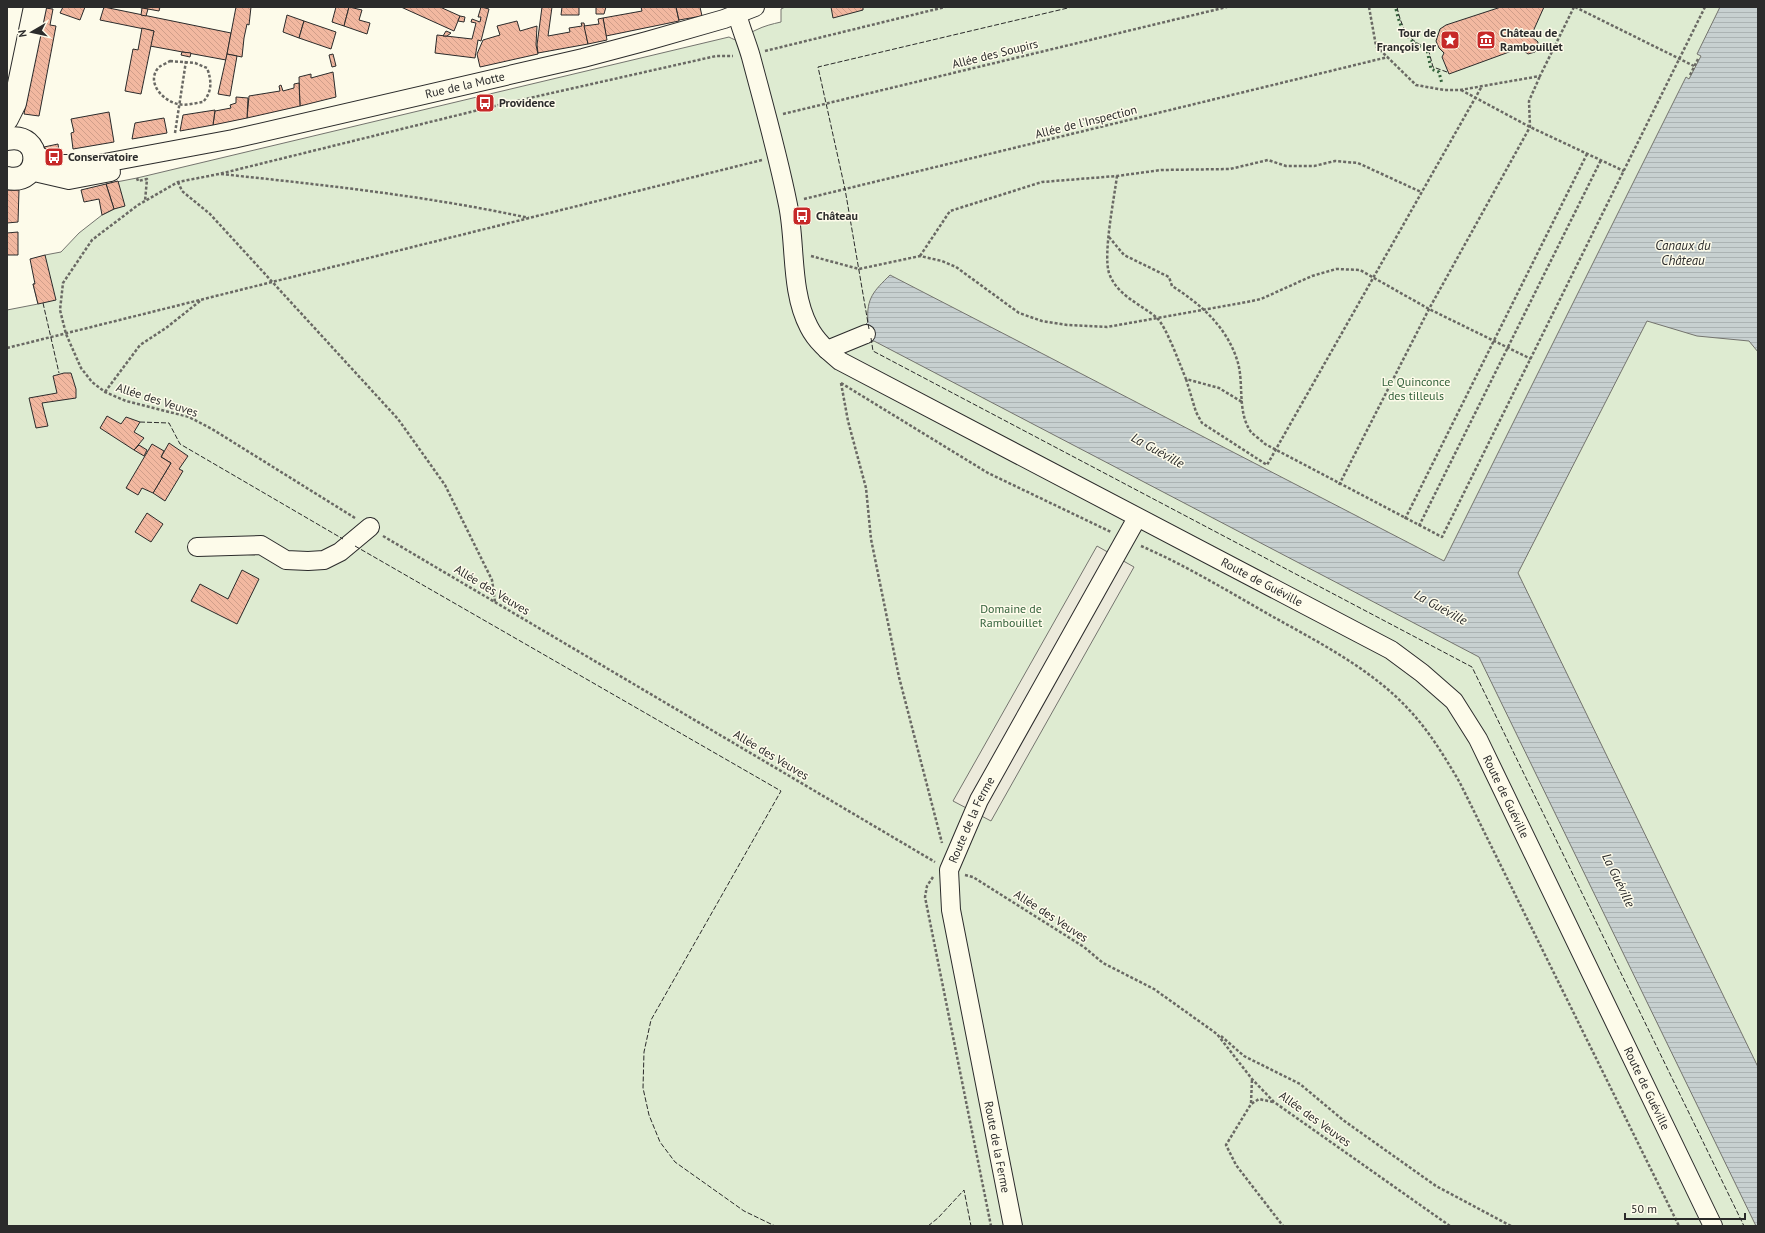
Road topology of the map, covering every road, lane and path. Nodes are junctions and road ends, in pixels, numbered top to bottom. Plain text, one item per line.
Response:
1 (35, 7) edge
2 (756, 7) edge
3 (945, 7) edge
4 (1227, 7) edge
5 (1369, 7) edge
6 (1574, 7) edge
7 (1705, 7) edge
8 (737, 14) junction
9 (750, 55) junction
10 (1388, 57) junction
11 (1679, 58) junction
12 (1698, 59) dead end
13 (186, 61) junction
14 (1694, 66) junction
15 (1690, 74) dead end
16 (1540, 76) junction
17 (1482, 86) junction
18 (1460, 90) junction
19 (1475, 98) junction
20 (178, 104) junction
21 (767, 117) junction
22 (7, 119) edge
23 (1530, 127) junction
24 (7, 139) edge
25 (173, 144) junction
26 (1588, 154) junction
27 (776, 156) junction
28 (1601, 160) junction
29 (32, 162) junction
30 (1624, 171) junction
31 (219, 174) junction
32 (1117, 176) junction
33 (7, 178) edge
34 (137, 178) dead end
35 (178, 182) junction
36 (1421, 192) junction
37 (145, 201) junction
38 (788, 203) junction
39 (529, 218) junction
40 (1109, 237) junction
41 (794, 251) junction
42 (920, 256) junction
43 (1374, 276) junction
44 (273, 282) junction
45 (202, 300) junction
46 (1429, 309) junction
47 (1205, 311) junction
48 (1158, 319) junction
49 (66, 334) junction
50 (866, 334) dead end
51 (1494, 340) junction
52 (1508, 347) junction
53 (7, 348) edge
54 (834, 356) junction
55 (1532, 359) junction
56 (1186, 378) junction
57 (842, 383) junction
58 (105, 392) junction
59 (1242, 402) junction
60 (1276, 450) junction
61 (1339, 485) junction
62 (1137, 518) junction
63 (1405, 519) junction
64 (1419, 526) junction
65 (370, 527) junction
66 (1125, 539) junction
67 (198, 548) dead end
68 (495, 603) junction
69 (949, 870) junction
70 (1217, 1034) junction
71 (1252, 1079) junction
72 (1274, 1102) junction
73 (1251, 1104) junction
74 (991, 1226) edge
75 (1013, 1226) edge
76 (1283, 1226) edge
77 (1450, 1226) edge
78 (1511, 1226) edge
79 (1679, 1226) edge
80 (1713, 1226) edge

1 - 22 main road
2 - 8 street, Rue de la Motte
3 - 9 path
4 - 21 path, Allée des Soupirs
5 - 10 path
6 - 11 path
6 - 16 path
7 - 11 path
8 - 9 street
8 - 25 street, Rue de la Motte
9 - 21 street
9 - 31 path
10 - 18 path
10 - 38 path, Allée de l'Inspection
11 - 14 path
11 - 30 path
12 - 14 path
13 - 20 path
13 - 20 path
13 - 20 path
14 - 15 path
16 - 17 path
16 - 23 path
17 - 18 path
17 - 19 path
18 - 19 path
19 - 23 path
19 - 36 path
20 - 25 path
21 - 27 street
23 - 26 path
23 - 46 path
24 - 29 main road
25 - 29 street, Rue de la Motte
26 - 28 path
26 - 51 path
27 - 38 street
27 - 39 path
28 - 30 path
28 - 52 path
29 - 33 main road
30 - 55 path
31 - 35 path, Allée des Veuves
31 - 39 path
32 - 36 path
32 - 40 path
32 - 42 path
34 - 37 path
35 - 37 path, Allée des Veuves
35 - 44 path
36 - 43 path
37 - 49 path, Allée des Veuves
38 - 41 street
39 - 44 path
40 - 47 path
40 - 48 path
41 - 42 path
41 - 54 street
42 - 48 path
43 - 46 path
43 - 47 path
43 - 60 path
44 - 45 path
44 - 68 path
45 - 49 path
45 - 58 path
46 - 51 path
46 - 61 path
47 - 48 path
47 - 59 path
48 - 56 path
49 - 53 path
49 - 58 path, Allée des Veuves
50 - 54 street
51 - 52 path
51 - 63 path
52 - 55 path
52 - 64 path
54 - 57 path
54 - 62 street, Route de Guéville
55 - 64 path
56 - 59 path
56 - 60 path
57 - 66 path
57 - 69 path
58 - 65 path, Allée des Veuves
59 - 60 path
60 - 61 path
61 - 63 path
62 - 66 street, Route de la Ferme
62 - 80 street, Route de Guéville
63 - 64 path
65 - 67 street
65 - 68 path, Allée des Veuves
66 - 69 street, Route de la Ferme
66 - 79 path
68 - 69 path, Allée des Veuves
69 - 70 path, Allée des Veuves
69 - 74 path
69 - 75 street, Route de la Ferme
70 - 71 path, Allée des Veuves
70 - 78 path
71 - 72 path, Allée des Veuves
71 - 73 path
72 - 73 path
72 - 77 path, Allée des Veuves
73 - 76 path

